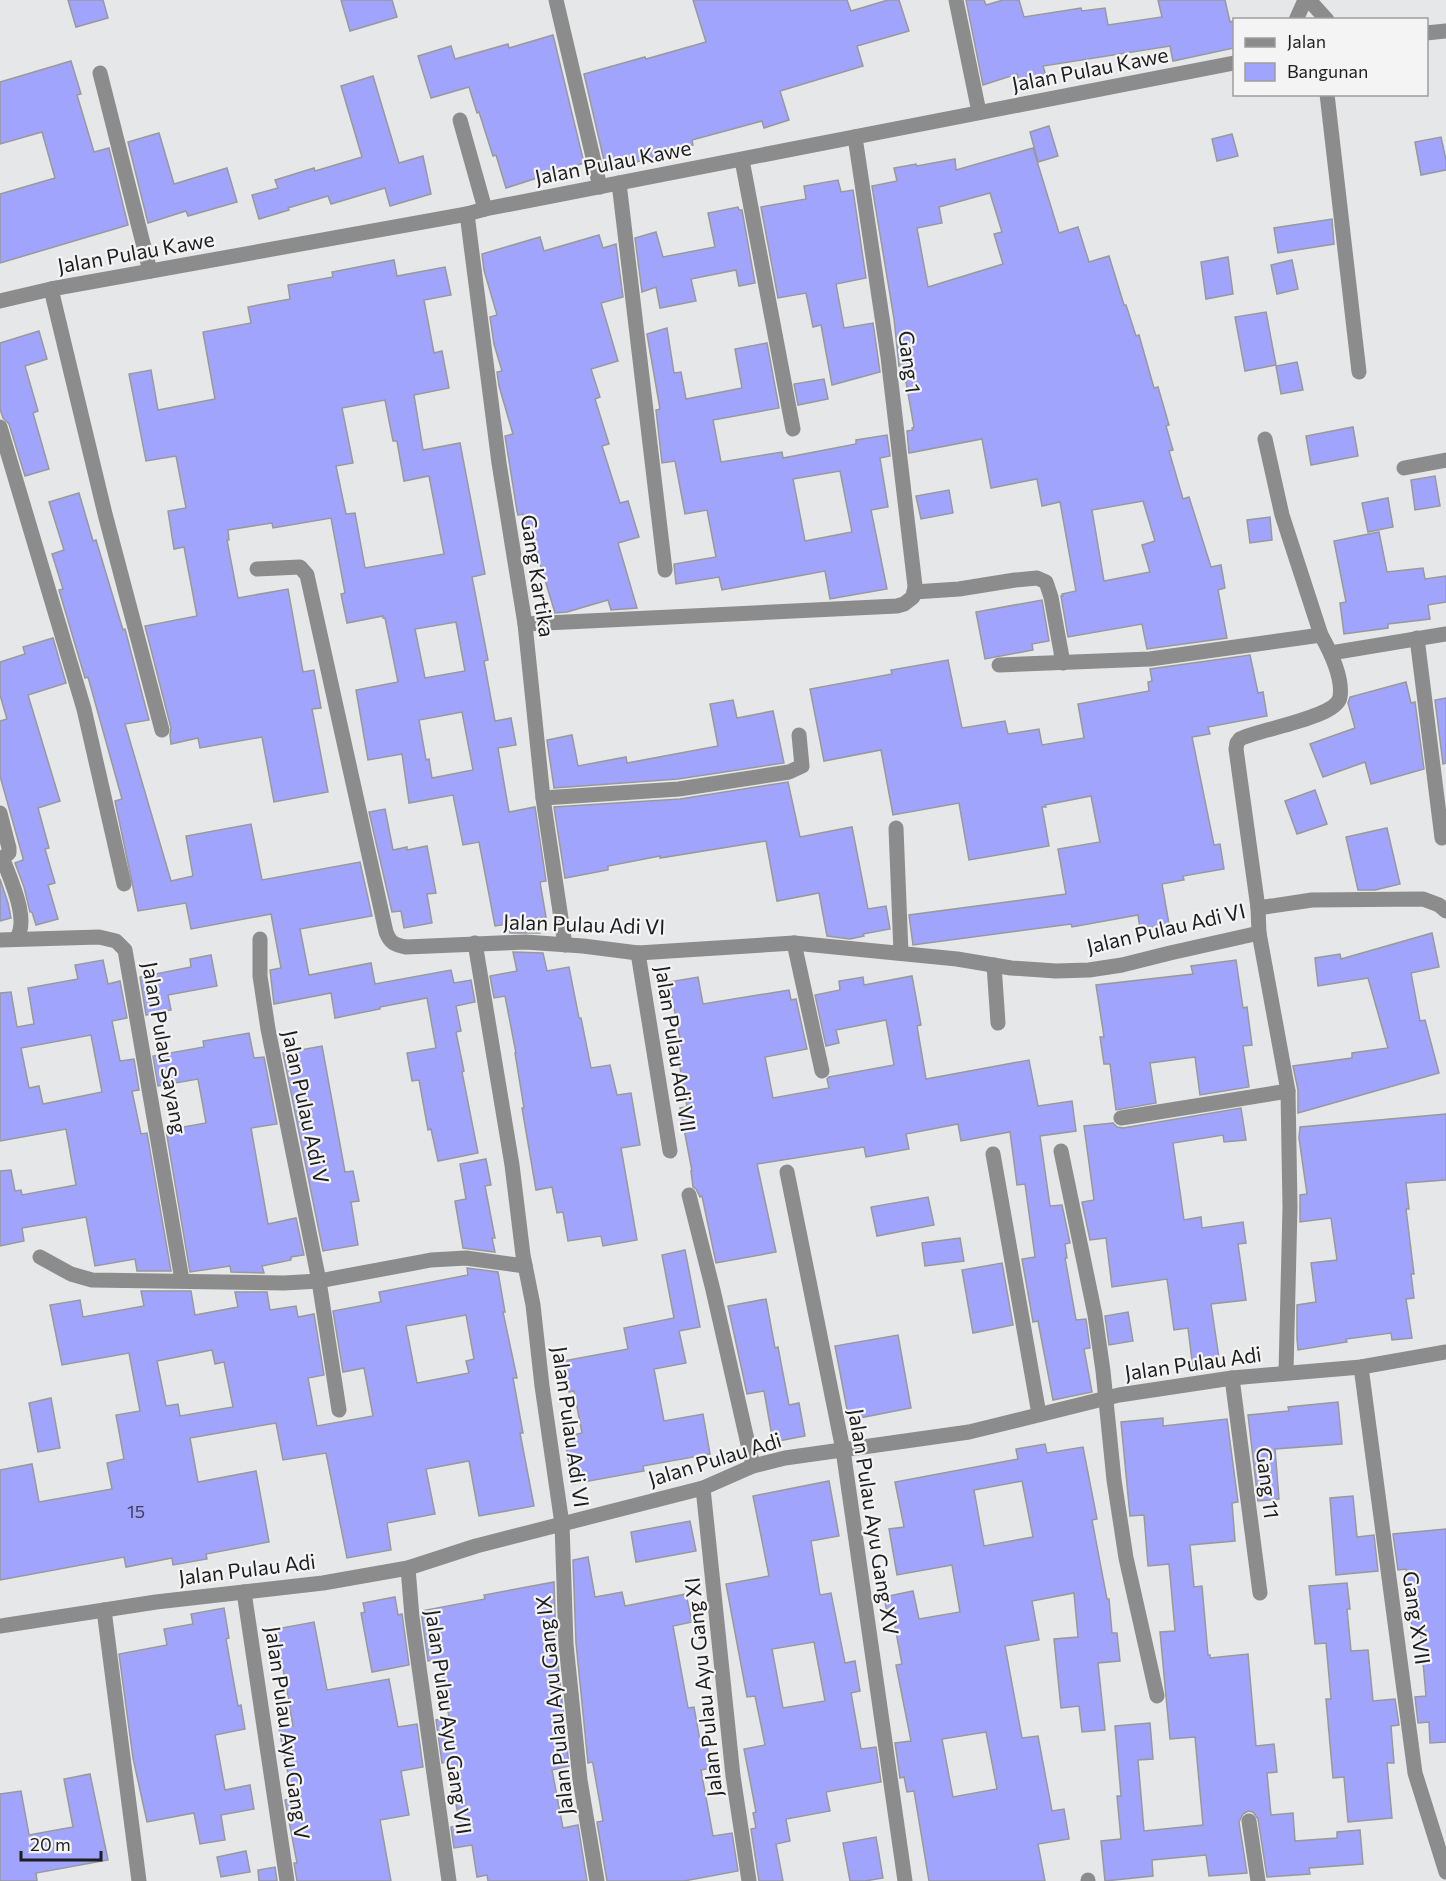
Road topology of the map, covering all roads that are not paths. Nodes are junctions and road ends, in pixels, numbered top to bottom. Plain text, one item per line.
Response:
1 (556, 0) edge
2 (956, 0) edge
3 (1305, 0) edge
4 (1309, 0) edge
5 (1297, 18) edge
6 (1325, 18) edge
7 (1446, 31) edge
8 (1428, 33) edge
9 (1233, 63) edge
10 (100, 73) dead end
11 (1328, 96) edge
12 (980, 112) junction
13 (460, 120) dead end
14 (855, 137) junction
15 (742, 160) junction
16 (619, 183) junction
17 (600, 187) junction
18 (485, 209) junction
19 (467, 214) junction
20 (150, 272) junction
21 (51, 289) junction
22 (0, 301) edge
23 (1359, 372) dead end
24 (0, 427) edge
25 (793, 429) dead end
26 (1265, 438) dead end
27 (1446, 460) edge
28 (1404, 468) dead end
29 (257, 569) dead end
30 (665, 570) dead end
31 (914, 592) junction
32 (525, 624) junction
33 (1446, 634) edge
34 (1321, 635) junction
35 (1417, 638) junction
36 (1331, 653) junction
37 (1063, 663) junction
38 (999, 665) dead end
39 (162, 730) dead end
40 (799, 735) dead end
41 (543, 798) junction
42 (0, 813) edge
43 (896, 828) dead end
44 (1442, 838) dead end
45 (124, 884) dead end
46 (1258, 908) junction
47 (1446, 911) edge
48 (1259, 933) junction
49 (16, 939) junction
50 (260, 939) dead end
51 (0, 940) edge
52 (475, 943) junction
53 (795, 943) junction
54 (565, 945) junction
55 (638, 953) junction
56 (900, 953) junction
57 (994, 965) junction
58 (998, 1023) dead end
59 (822, 1071) dead end
60 (1287, 1091) junction
61 (1121, 1118) dead end
62 (670, 1151) dead end
63 (1061, 1151) dead end
64 (993, 1154) dead end
65 (787, 1172) dead end
66 (689, 1195) dead end
67 (40, 1257) dead end
68 (525, 1266) junction
69 (182, 1280) junction
70 (320, 1281) junction
71 (1446, 1352) edge
72 (1361, 1367) junction
73 (1286, 1372) junction
74 (1232, 1378) junction
75 (1105, 1398) junction
76 (339, 1410) dead end
77 (1039, 1414) junction
78 (843, 1450) junction
79 (753, 1466) junction
80 (703, 1488) junction
81 (562, 1524) junction
82 (408, 1568) junction
83 (244, 1592) junction
84 (1260, 1593) dead end
85 (104, 1610) junction
86 (0, 1626) edge
87 (1157, 1696) dead end
88 (1249, 1821) dead end
89 (1446, 1872) edge
90 (140, 1881) edge
91 (287, 1881) edge
92 (449, 1881) edge
93 (597, 1881) edge
94 (749, 1881) edge
95 (905, 1881) edge
96 (1258, 1881) edge

1 - 17 street
2 - 12 street
3 - 5 street
4 - 6 street
7 - 8 street
9 - 12 street, Jalan Pulau Kawe
10 - 20 street
11 - 23 street
12 - 14 street, Jalan Pulau Kawe
13 - 18 street
14 - 15 street, Jalan Pulau Kawe
14 - 31 street, Gang 1
15 - 16 street, Jalan Pulau Kawe
15 - 25 street
16 - 17 street, Jalan Pulau Kawe
16 - 30 street
17 - 18 street, Jalan Pulau Kawe
18 - 19 street, Jalan Pulau Kawe
19 - 20 street, Jalan Pulau Kawe
19 - 32 street, Gang Kartika
20 - 21 street, Jalan Pulau Kawe
21 - 22 street, Jalan Pulau Kawe
21 - 39 street
24 - 45 street
26 - 34 street, Jalan Pulau Adi VI
27 - 28 street
29 - 52 street, Jalan Pulau Adi VI
31 - 32 street
31 - 37 street
32 - 41 street, Gang Kartika
33 - 35 street
34 - 36 street, Jalan Pulau Adi VI
34 - 37 street
35 - 36 street
35 - 44 street
36 - 46 street, Jalan Pulau Adi VI
37 - 38 street
40 - 41 street
41 - 54 street, Gang Kartika
42 - 49 street
43 - 56 street
46 - 47 street
46 - 48 street, Jalan Pulau Adi VI
48 - 57 street, Jalan Pulau Adi VI
48 - 60 street
49 - 51 street, Jalan Pulau Sayang
49 - 69 street, Jalan Pulau Sayang
50 - 70 street, Jalan Pulau Adi V
52 - 54 street, Jalan Pulau Adi VI
52 - 68 street, Jalan Pulau Adi VI
53 - 55 street, Jalan Pulau Adi VI
53 - 56 street, Jalan Pulau Adi VI
53 - 59 street
54 - 55 street, Jalan Pulau Adi VI
55 - 62 street, Jalan Pulau Adi VII
56 - 57 street, Jalan Pulau Adi VI
57 - 58 street
60 - 61 street
60 - 73 street
63 - 75 street
64 - 77 street
65 - 78 street, Jalan Pulau Ayu Gang XV
66 - 79 street
67 - 69 street
68 - 70 street
68 - 81 street, Jalan Pulau Adi VI
69 - 70 street
70 - 76 street, Jalan Pulau Adi V
71 - 72 street, Jalan Pulau Adi
72 - 73 street, Jalan Pulau Adi
72 - 89 street, Gang XVII
73 - 74 street, Jalan Pulau Adi
74 - 75 street, Jalan Pulau Adi
74 - 84 street, Gang 11
75 - 77 street, Jalan Pulau Adi
75 - 87 street
77 - 78 street, Jalan Pulau Adi
78 - 79 street, Jalan Pulau Adi
78 - 95 street, Jalan Pulau Ayu Gang XV
79 - 80 street, Jalan Pulau Adi
80 - 81 street, Jalan Pulau Adi
80 - 94 street, Jalan Pulau Ayu Gang XI
81 - 82 street, Jalan Pulau Adi
81 - 93 street, Jalan Pulau Ayu Gang IX
82 - 83 street, Jalan Pulau Adi
82 - 92 street, Jalan Pulau Ayu Gang VII
83 - 85 street, Jalan Pulau Adi
83 - 91 street, Jalan Pulau Ayu Gang V
85 - 86 street, Jalan Pulau Adi
85 - 90 street
88 - 96 street

